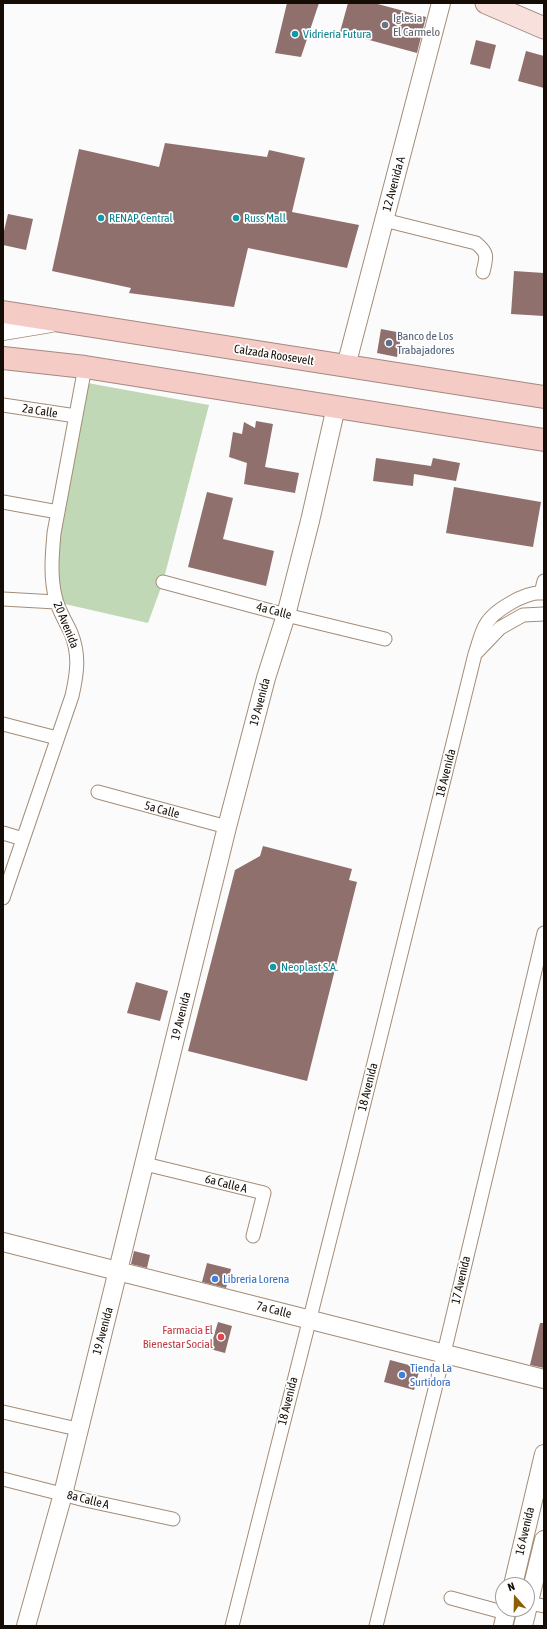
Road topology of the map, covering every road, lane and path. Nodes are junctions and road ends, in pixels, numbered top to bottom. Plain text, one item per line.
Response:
1 (441, 3) edge
2 (486, 3) edge
3 (544, 28) edge
4 (384, 220) junction
5 (483, 272) dead end
6 (3, 312) edge
7 (62, 322) junction
8 (3, 331) edge
9 (3, 358) edge
10 (346, 366) junction
11 (85, 367) junction
12 (544, 397) edge
13 (3, 405) edge
14 (336, 407) junction
15 (76, 416) junction
16 (544, 440) edge
17 (3, 502) edge
18 (58, 512) junction
19 (163, 582) dead end
20 (543, 589) edge
21 (3, 599) edge
22 (56, 602) junction
23 (544, 614) edge
24 (286, 615) junction
25 (385, 639) dead end
26 (475, 654) junction
27 (3, 724) edge
28 (57, 738) junction
29 (98, 792) dead end
30 (227, 827) junction
31 (3, 834) edge
32 (23, 839) junction
33 (3, 898) edge
34 (544, 933) edge
35 (145, 1164) junction
36 (253, 1236) dead end
37 (3, 1242) edge
38 (118, 1272) junction
39 (309, 1318) junction
40 (444, 1353) junction
41 (544, 1379) edge
42 (3, 1412) edge
43 (77, 1430) junction
44 (544, 1454) edge
45 (3, 1479) edge
46 (62, 1494) junction
47 (173, 1519) dead end
48 (544, 1540) edge
49 (514, 1577) edge
50 (452, 1598) dead end
51 (536, 1605) edge
52 (495, 1613) edge
53 (26, 1626) edge
54 (232, 1626) edge
55 (376, 1626) edge
56 (523, 1626) edge

1 - 4 street, 12 Avenida A
2 - 3 main road
4 - 5 street
4 - 10 street, 12 Avenida A
6 - 7 highway, Calzada Roosevelt
7 - 8 street
7 - 10 highway, Calzada Roosevelt
9 - 11 highway
10 - 12 highway, Calzada Roosevelt
11 - 14 highway
11 - 15 street, 20 Avenida
13 - 15 street, 2a Calle
14 - 16 highway
14 - 24 street, 19 Avenida
15 - 18 street, 20 Avenida
17 - 18 street
18 - 22 street, 20 Avenida
19 - 24 street, 4a Calle
20 - 26 street, 18 Avenida
21 - 22 street
22 - 28 street, 20 Avenida
23 - 26 street
24 - 25 street, 4a Calle
24 - 30 street, 19 Avenida
26 - 39 street, 18 Avenida
27 - 28 street
28 - 32 street, 20 Avenida
29 - 30 street, 5a Calle
30 - 35 street, 19 Avenida
31 - 32 street
32 - 33 street, 20 Avenida
34 - 40 street, 17 Avenida
35 - 36 street, 6a Calle A
35 - 38 street, 19 Avenida
37 - 38 street, 7a Calle
38 - 39 street, 7a Calle
38 - 43 street, 19 Avenida
39 - 40 street, 7a Calle
39 - 54 street, 18 Avenida
40 - 41 street, 7a Calle
40 - 55 street, 17 Avenida
42 - 43 street
43 - 46 street, 19 Avenida
44 - 49 street, 16 Avenida
45 - 46 street, 8a Calle A
46 - 47 street, 8a Calle A
46 - 53 street, 19 Avenida
48 - 51 street, 16 Avenida
50 - 52 street
51 - 56 street, 16 Avenida

